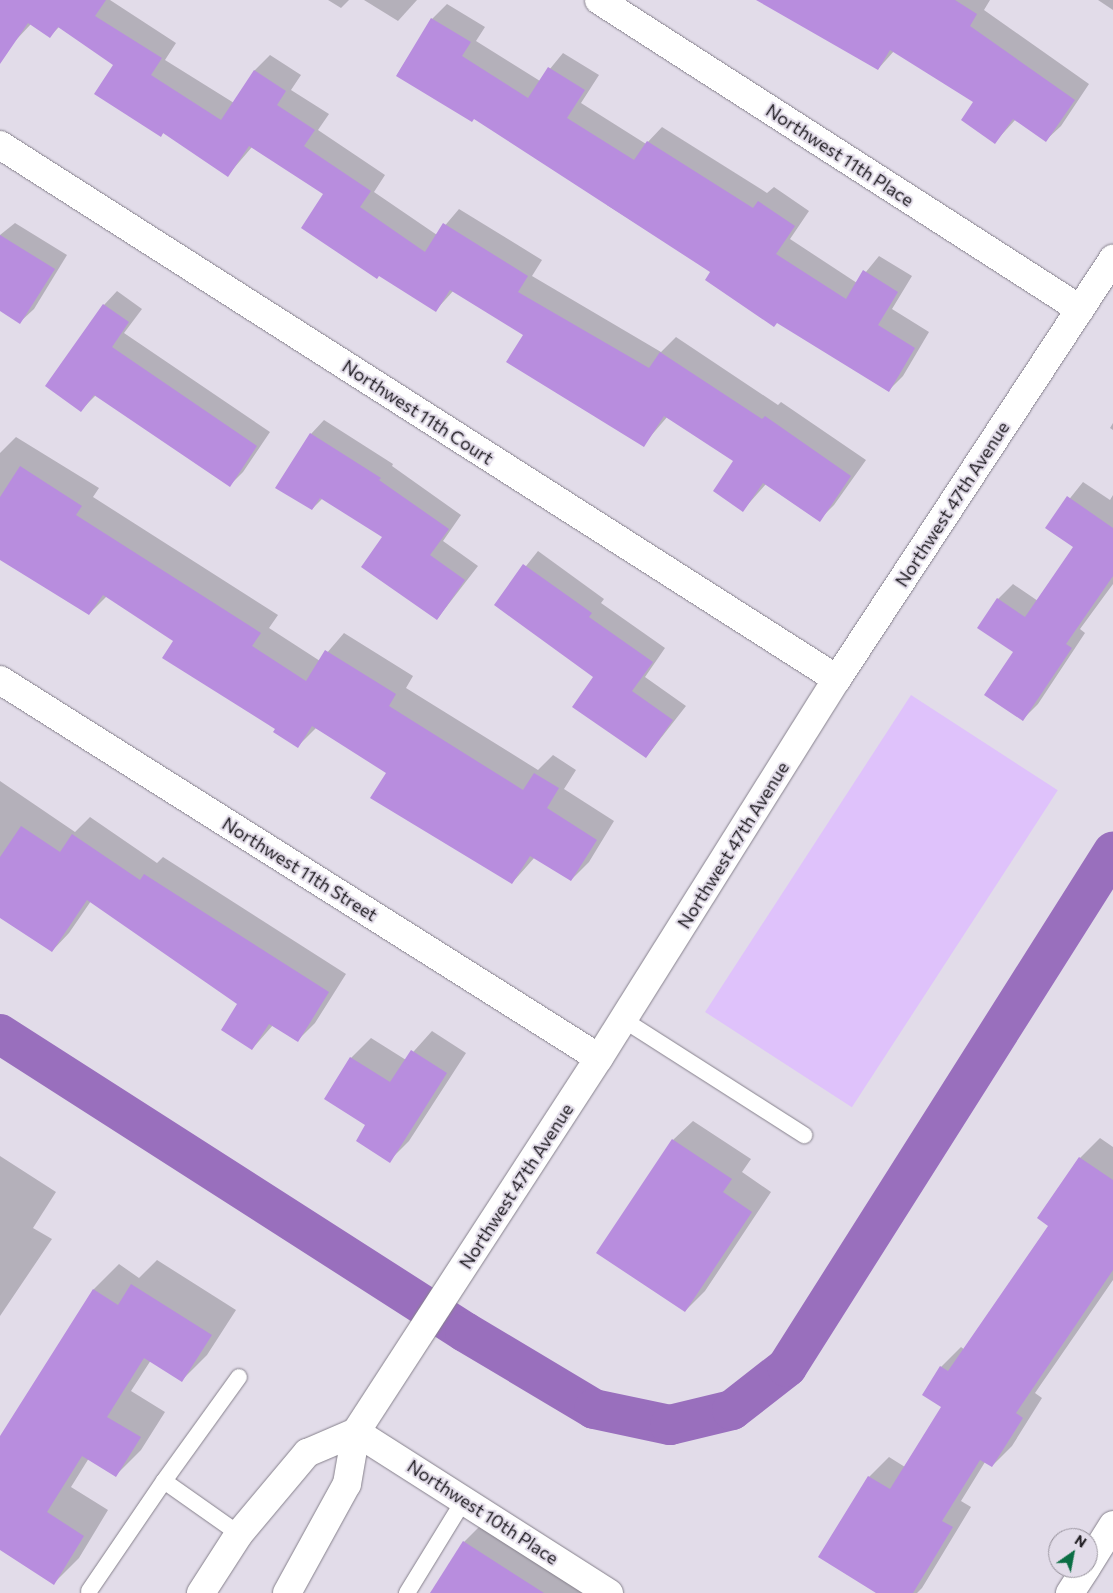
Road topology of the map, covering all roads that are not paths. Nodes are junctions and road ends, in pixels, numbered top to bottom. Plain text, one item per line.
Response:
1 (599, 0) edge
2 (0, 145) edge
3 (1113, 259) edge
4 (1080, 309) junction
5 (837, 679) junction
6 (0, 680) edge
7 (624, 1020) junction
8 (599, 1058) junction
9 (804, 1135) dead end
10 (239, 1376) dead end
11 (356, 1432) junction
12 (164, 1481) junction
13 (464, 1500) junction
14 (1113, 1525) edge
15 (239, 1534) junction
16 (1098, 1549) edge
17 (1080, 1578) edge
18 (89, 1591) dead end
19 (201, 1593) edge
20 (287, 1593) edge
21 (407, 1593) edge
22 (609, 1593) edge
23 (1070, 1593) edge

1 - 4 street, Northwest 11th Place
2 - 5 street, Northwest 11th Court
3 - 4 street, Northwest 47th Avenue
4 - 5 street, Northwest 47th Avenue
5 - 7 street, Northwest 47th Avenue
6 - 8 street, Northwest 11th Street
7 - 8 street, Northwest 47th Avenue
7 - 9 lane
8 - 11 street, Northwest 47th Avenue
10 - 12 lane
11 - 13 street, Northwest 10th Place
11 - 15 street
11 - 20 street, Northwest 47th Avenue
12 - 15 lane
12 - 18 lane
13 - 21 lane
13 - 22 street, Northwest 10th Place
14 - 16 street
15 - 19 street
17 - 23 street

